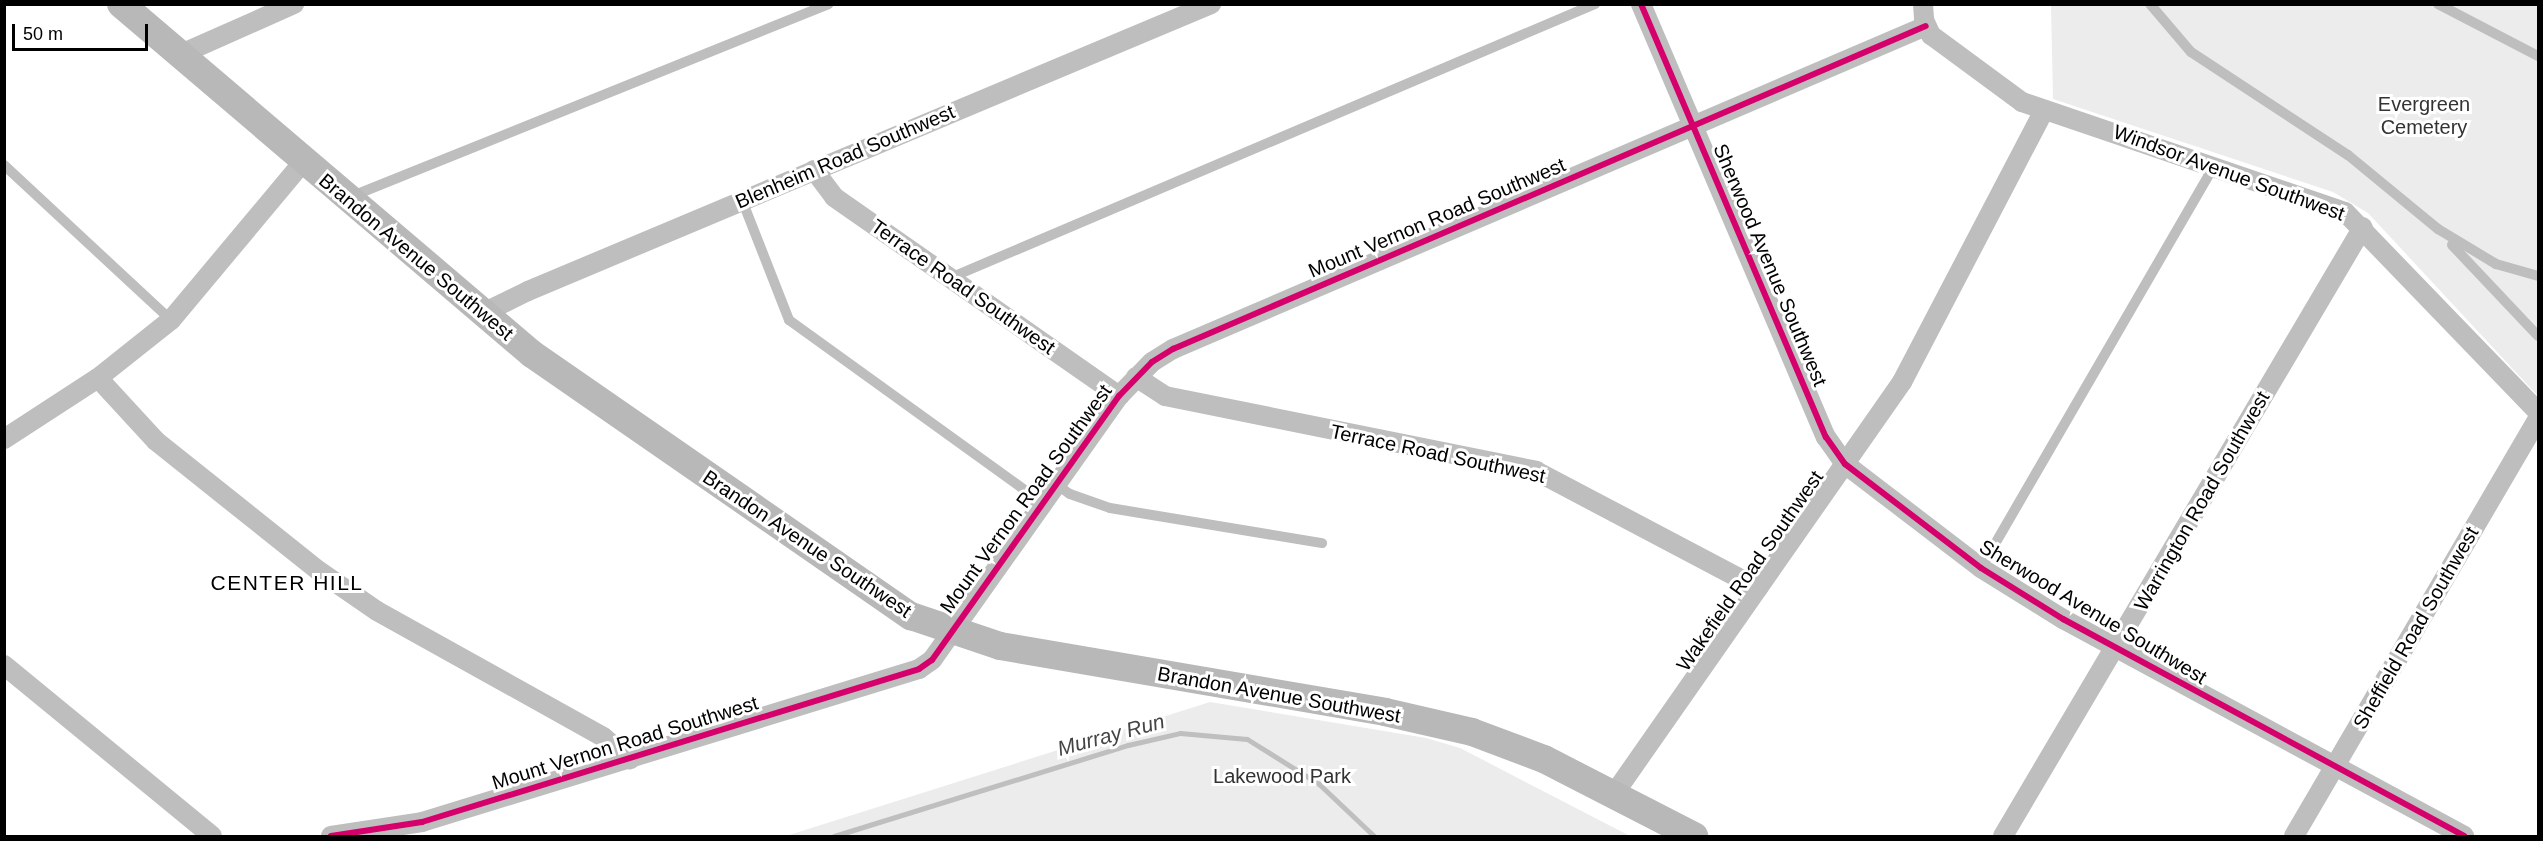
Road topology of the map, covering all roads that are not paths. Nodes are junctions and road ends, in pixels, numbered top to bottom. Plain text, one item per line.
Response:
1 (121, 4) edge
2 (294, 4) edge
3 (829, 4) edge
4 (1211, 4) edge
5 (1595, 4) edge
6 (1641, 4) edge
7 (1923, 4) edge
8 (2150, 4) edge
9 (2438, 4) edge
10 (1926, 26) junction
11 (179, 55) junction
12 (2538, 56) edge
13 (2044, 110) junction
14 (1694, 128) junction
15 (304, 161) junction
16 (4, 165) edge
17 (2214, 166) junction
18 (814, 170) junction
19 (347, 198) junction
20 (742, 200) junction
21 (2363, 227) junction
22 (2438, 229) junction
23 (2538, 276) edge
24 (950, 278) junction
25 (481, 314) junction
26 (171, 320) junction
27 (2538, 336) edge
28 (1136, 377) junction
29 (98, 378) junction
30 (1119, 396) junction
31 (2538, 412) edge
32 (2538, 419) edge
33 (4, 439) edge
34 (1845, 464) junction
35 (1056, 484) junction
36 (1043, 503) junction
37 (1322, 543) dead end
38 (1981, 568) junction
39 (1758, 588) junction
40 (952, 632) junction
41 (2115, 648) junction
42 (4, 665) edge
43 (630, 760) junction
44 (2335, 766) junction
45 (1614, 794) junction
46 (357, 835) edge
47 (212, 837) edge
48 (331, 837) edge
49 (1694, 837) edge
50 (2003, 837) edge
51 (2294, 837) edge
52 (2464, 837) edge

1 - 11 main road, Brandon Avenue Southwest
2 - 11 street
3 - 19 lane
4 - 18 street, Blenheim Road Southwest
5 - 24 lane
6 - 14 street, Sherwood Avenue Southwest
7 - 10 street
8 - 22 lane
9 - 12 lane
10 - 13 street, Windsor Avenue Southwest
10 - 14 street, Mount Vernon Road Southwest
11 - 15 main road, Brandon Avenue Southwest
13 - 17 street, Windsor Avenue Southwest
13 - 34 street, Wakefield Road Southwest
14 - 28 street, Mount Vernon Road Southwest
14 - 34 street, Sherwood Avenue Southwest
15 - 19 main road, Brandon Avenue Southwest
15 - 26 street
16 - 26 lane
17 - 21 street, Windsor Avenue Southwest
17 - 38 lane
18 - 20 street, Blenheim Road Southwest
18 - 24 street, Terrace Road Southwest
19 - 25 main road, Brandon Avenue Southwest
20 - 25 street, Blenheim Road Southwest
20 - 36 lane
21 - 31 street, Windsor Avenue Southwest
21 - 41 street, Warrington Road Southwest
22 - 23 lane
22 - 27 lane
24 - 30 street, Terrace Road Southwest
25 - 40 main road, Brandon Avenue Southwest
26 - 29 street
28 - 30 street, Mount Vernon Road Southwest
28 - 39 street, Terrace Road Southwest
29 - 33 street
29 - 43 street
30 - 35 street, Mount Vernon Road Southwest
32 - 44 street, Sheffield Road Southwest
34 - 38 street, Sherwood Avenue Southwest
34 - 39 street, Wakefield Road Southwest
35 - 36 street, Mount Vernon Road Southwest
35 - 37 lane
36 - 40 street, Mount Vernon Road Southwest
38 - 41 street, Sherwood Avenue Southwest
39 - 45 street, Wakefield Road Southwest
40 - 43 street, Mount Vernon Road Southwest
40 - 45 main road, Brandon Avenue Southwest
41 - 44 street, Sherwood Avenue Southwest
41 - 50 street, Warrington Road Southwest
42 - 47 street
43 - 46 street, Mount Vernon Road Southwest
44 - 51 street, Sheffield Road Southwest
44 - 52 street, Sherwood Avenue Southwest
45 - 49 main road, Brandon Avenue Southwest
46 - 48 street, Mount Vernon Road Southwest

